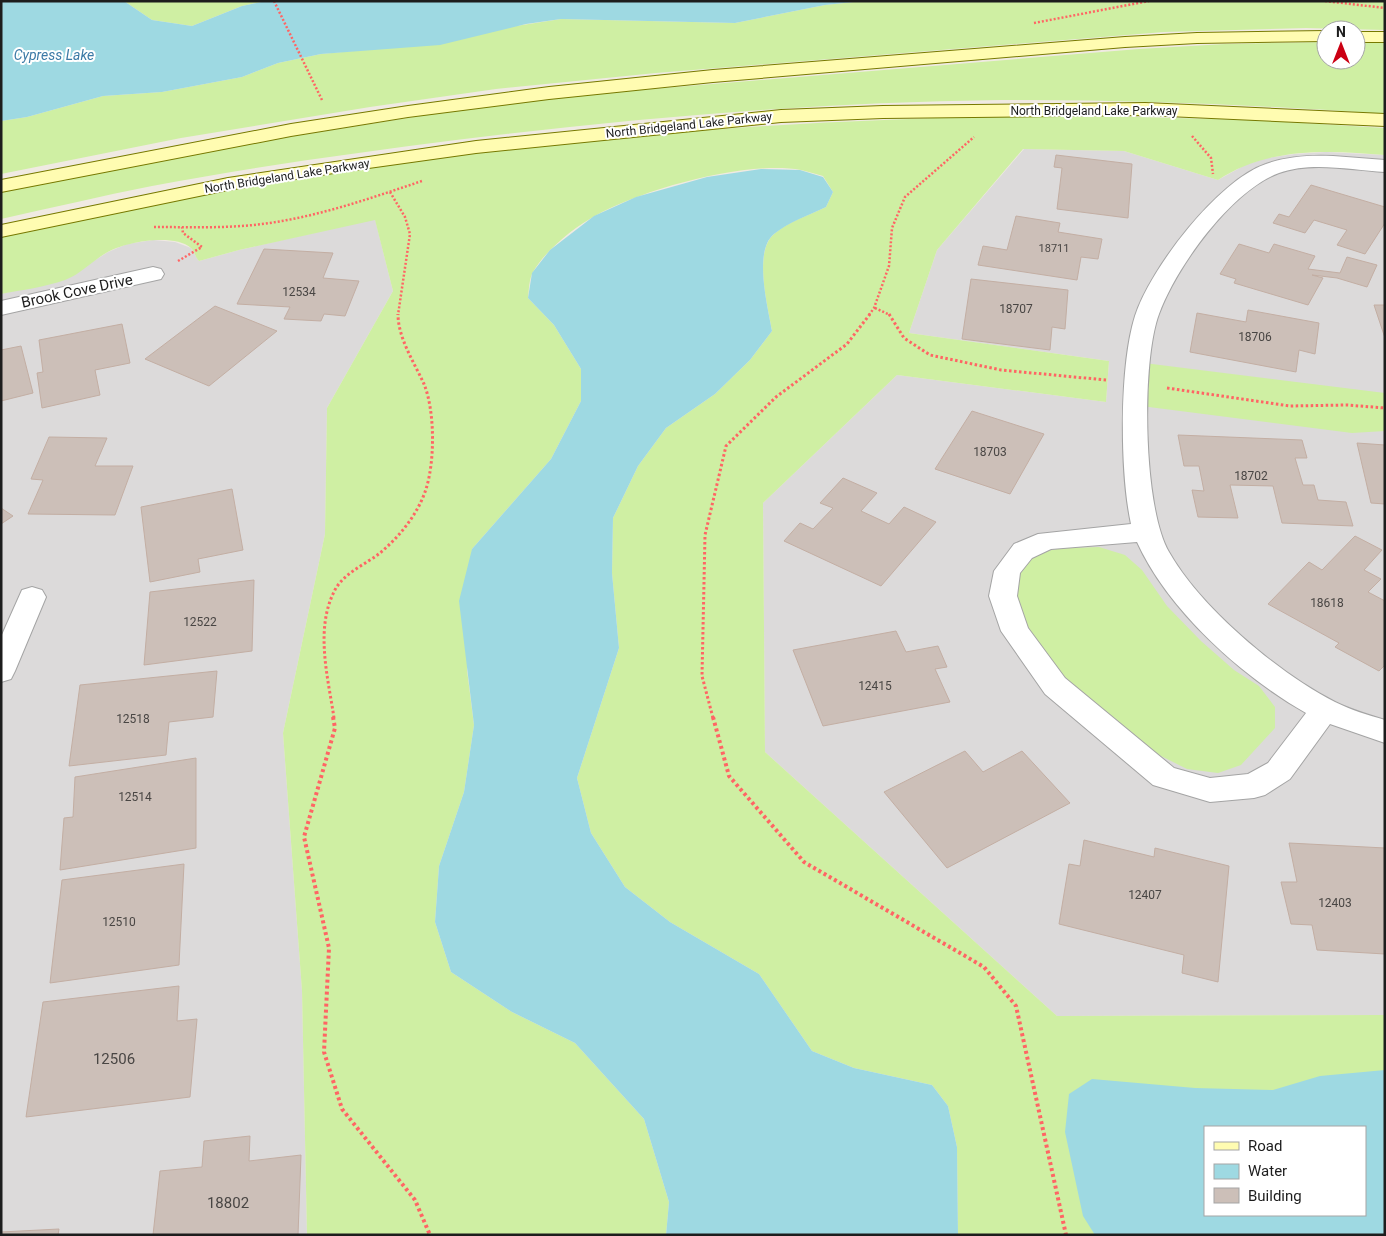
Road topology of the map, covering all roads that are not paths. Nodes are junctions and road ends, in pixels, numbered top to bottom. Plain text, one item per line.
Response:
1 (1316, 36) edge
2 (1366, 37) edge
3 (1385, 37) edge
4 (1385, 120) edge
5 (1385, 166) edge
6 (1, 186) edge
7 (1, 231) edge
8 (153, 274) road end
9 (1, 308) edge
10 (1146, 532) junction
11 (32, 598) dead end
12 (1, 671) edge
13 (1324, 710) junction
14 (1385, 732) edge

1 - 6 main road
2 - 3 main road
4 - 7 main road, North Bridgeland Lake Parkway
5 - 10 street
8 - 9 street, Brook Cove Drive
10 - 13 street
10 - 13 street
11 - 12 street
13 - 14 street

